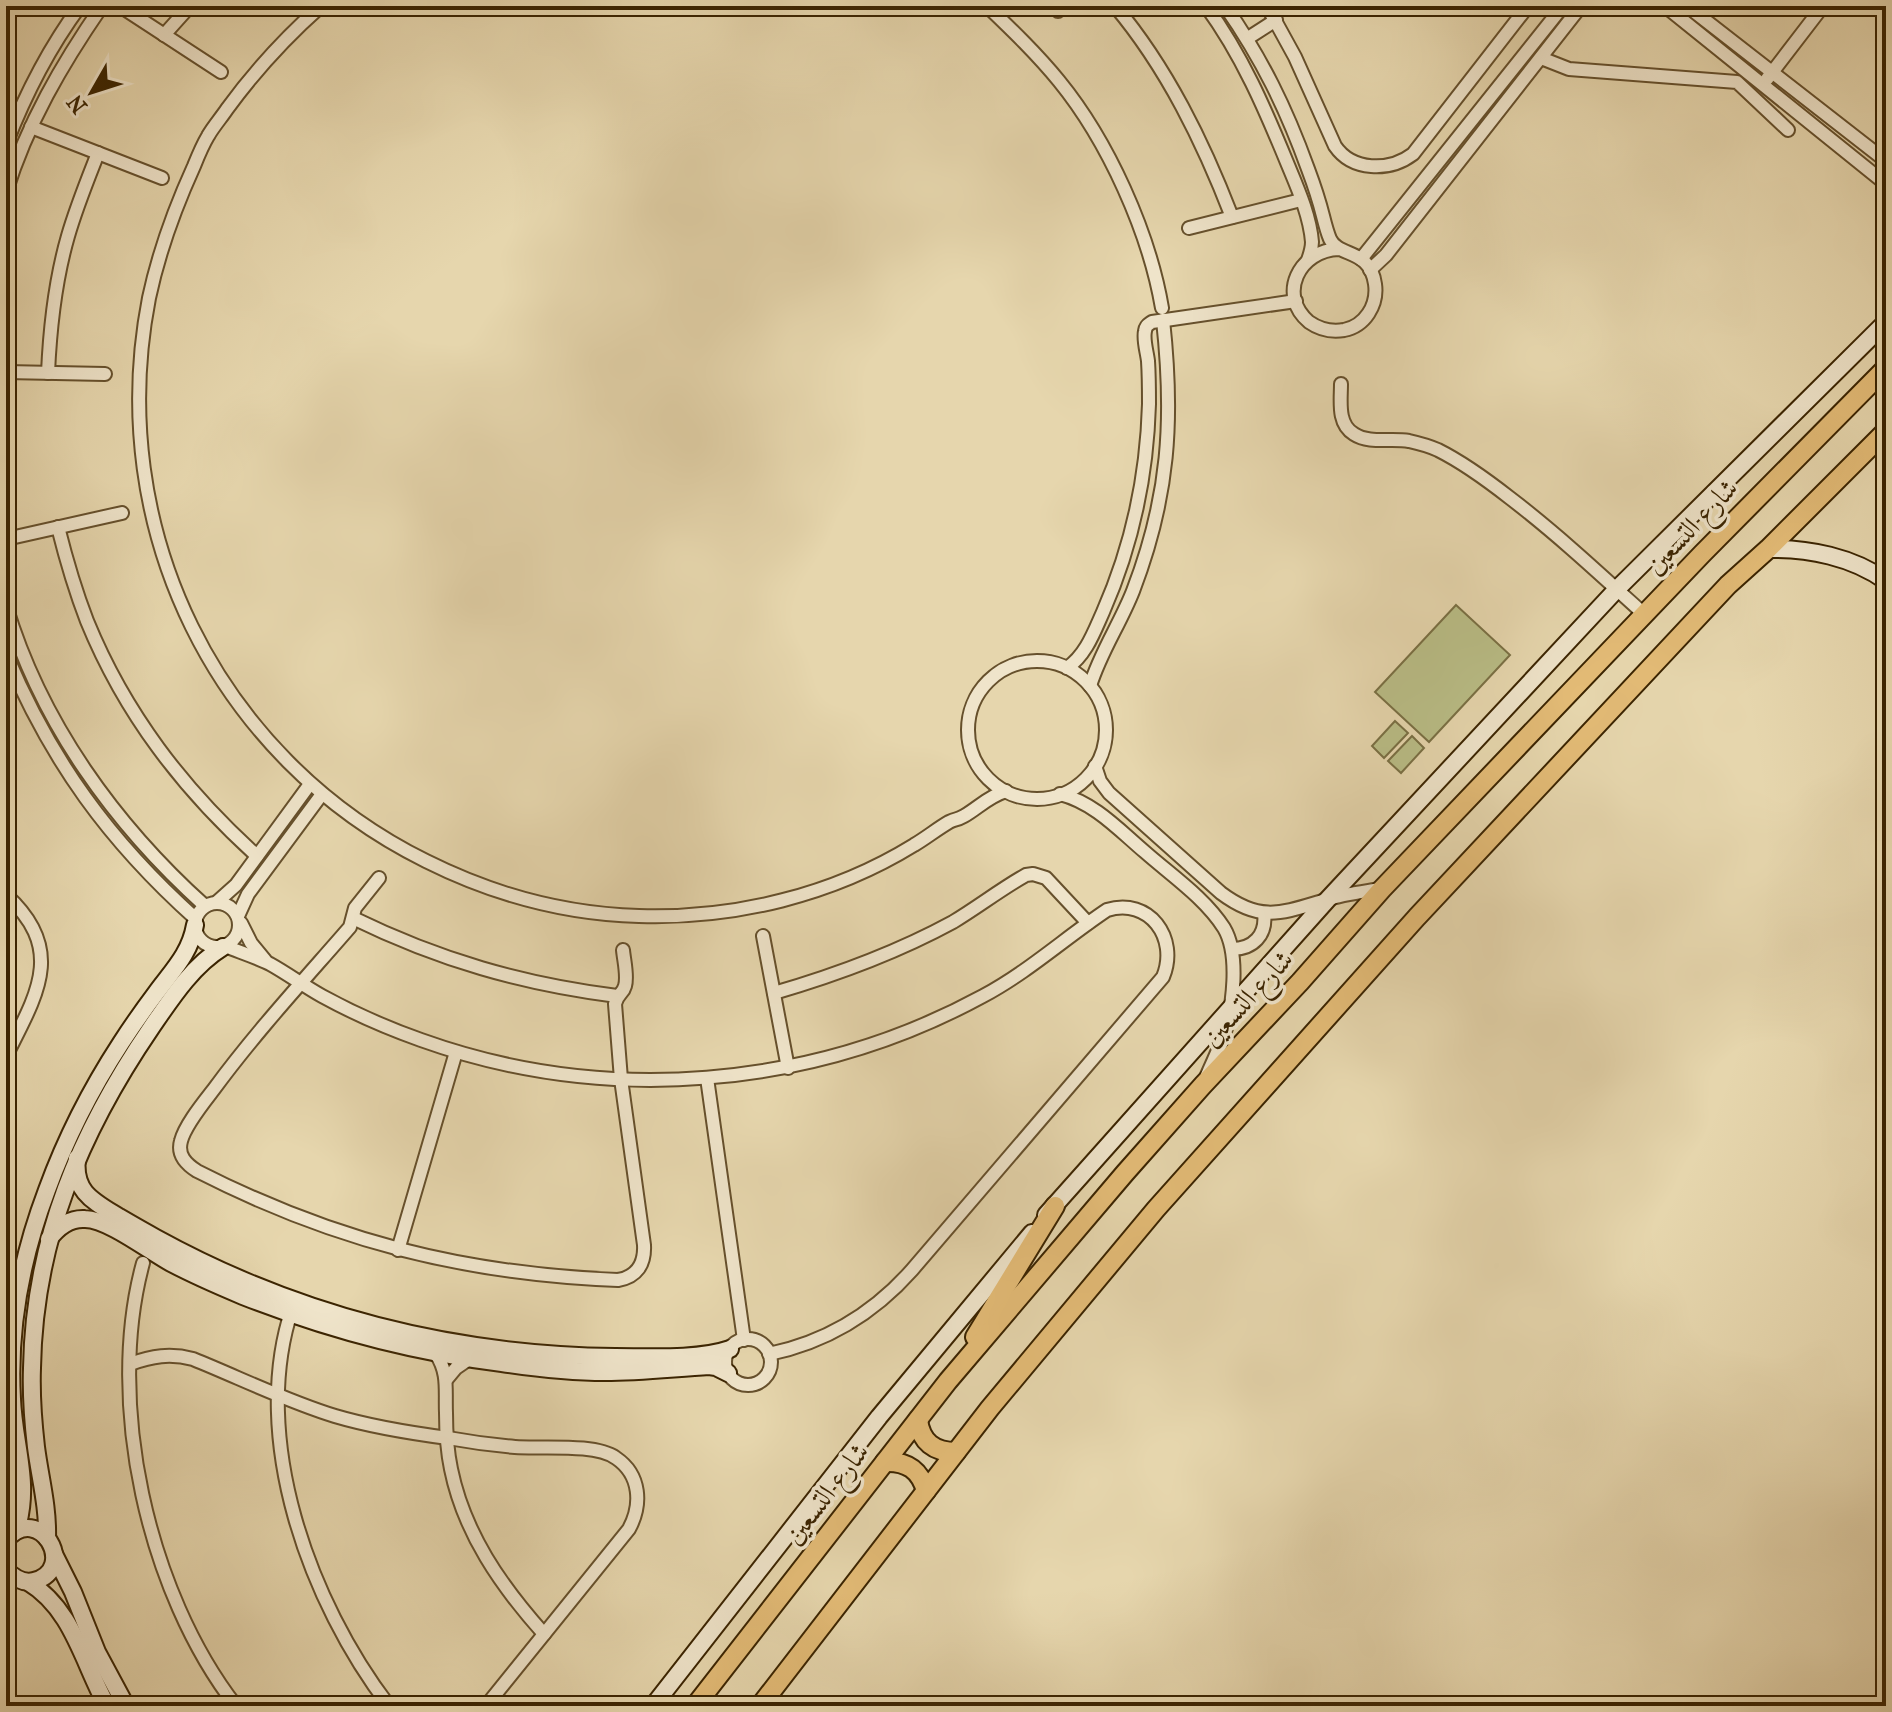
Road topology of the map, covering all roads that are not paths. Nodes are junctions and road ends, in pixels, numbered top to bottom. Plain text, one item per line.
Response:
1 (80, 6) edge
2 (102, 6) edge
3 (120, 6) edge
4 (190, 6) edge
5 (321, 6) edge
6 (987, 6) edge
7 (1115, 6) edge
8 (1206, 6) edge
9 (1225, 6) edge
10 (1267, 6) edge
11 (1528, 6) edge
12 (1563, 6) edge
13 (1581, 6) edge
14 (1665, 6) edge
15 (1687, 6) edge
16 (1823, 6) edge
17 (1276, 20) junction
18 (164, 35) junction
19 (1248, 38) junction
20 (1541, 58) junction
21 (221, 72) dead end
22 (1771, 73) junction
23 (1763, 85) junction
24 (31, 127) junction
25 (1788, 130) dead end
26 (7, 137) edge
27 (1886, 145) edge
28 (1871, 149) junction
29 (98, 153) junction
30 (1886, 161) edge
31 (162, 178) dead end
32 (1886, 184) edge
33 (6, 192) edge
34 (1301, 200) junction
35 (1232, 217) junction
36 (1189, 228) dead end
37 (1339, 249) junction
38 (1361, 259) junction
39 (1308, 260) junction
40 (1370, 270) junction
41 (1296, 301) junction
42 (1163, 314) junction
43 (1886, 322) edge
44 (1886, 368) edge
45 (6, 372) edge
46 (48, 373) junction
47 (105, 374) dead end
48 (1341, 384) dead end
49 (1886, 431) edge
50 (122, 513) dead end
51 (58, 527) junction
52 (6, 539) edge
53 (1768, 549) junction
54 (1882, 572) edge
55 (1617, 589) junction
56 (6, 606) edge
57 (1645, 615) junction
58 (6, 654) edge
59 (1067, 668) junction
60 (1090, 686) junction
61 (1095, 766) junction
62 (990, 780) junction
63 (310, 784) junction
64 (1006, 791) junction
65 (322, 794) junction
66 (1060, 794) junction
67 (952, 820) junction
68 (257, 856) junction
69 (1202, 877) junction
70 (379, 878) dead end
71 (1382, 889) junction
72 (1190, 891) junction
73 (6, 895) edge
74 (1328, 899) junction
75 (211, 904) junction
76 (1241, 907) junction
77 (1264, 913) junction
78 (239, 918) junction
79 (353, 918) junction
80 (195, 922) junction
81 (1088, 923) junction
82 (1222, 926) junction
83 (763, 936) dead end
84 (224, 946) junction
85 (1232, 949) junction
86 (623, 950) dead end
87 (268, 963) junction
88 (300, 984) junction
89 (774, 993) junction
90 (617, 996) junction
91 (1230, 1008) junction
92 (456, 1052) junction
93 (6, 1056) edge
94 (788, 1068) junction
95 (707, 1078) junction
96 (621, 1079) junction
97 (1203, 1085) junction
98 (77, 1158) junction
99 (84, 1193) junction
100 (1055, 1206) junction
101 (74, 1220) junction
102 (49, 1239) junction
103 (398, 1250) junction
104 (143, 1263) dead end
105 (292, 1308) junction
106 (737, 1344) junction
107 (436, 1354) junction
108 (769, 1354) junction
109 (469, 1359) junction
110 (130, 1364) junction
111 (728, 1373) junction
112 (446, 1380) junction
113 (948, 1381) junction
114 (278, 1395) junction
115 (918, 1420) junction
116 (446, 1438) junction
117 (956, 1452) junction
118 (885, 1462) junction
119 (926, 1491) junction
120 (11, 1536) edge
121 (47, 1538) junction
122 (54, 1554) junction
123 (13, 1576) edge
124 (544, 1634) junction
125 (107, 1706) edge
126 (126, 1706) edge
127 (236, 1706) edge
128 (389, 1706) edge
129 (486, 1706) edge
130 (653, 1706) edge
131 (695, 1706) edge
132 (760, 1706) edge

1 - 26 street
2 - 24 street
3 - 18 street
4 - 18 street
5 - 63 street
6 - 42 street
7 - 35 street
8 - 34 street
9 - 19 street
10 - 17 street
11 - 17 street
12 - 38 street
13 - 20 street
14 - 23 street
15 - 22 street
16 - 22 street
17 - 19 street
18 - 21 street
19 - 37 street
20 - 25 street
20 - 40 street
22 - 23 street
22 - 28 street
23 - 32 street
24 - 29 street
24 - 33 street
27 - 28 street
28 - 30 street
29 - 31 street
29 - 46 street
34 - 35 street
34 - 39 street
35 - 36 street
37 - 38 street
37 - 39 street
38 - 40 street
39 - 41 street
40 - 41 street
41 - 42 street
42 - 59 street
42 - 60 street
43 - 55 street
44 - 57 main road, شارع التسعين
45 - 46 street
46 - 47 street
48 - 55 street
49 - 53 main road
50 - 51 street
51 - 52 street
51 - 68 street
53 - 54 street
53 - 117 main road
55 - 57 street
55 - 74 street
56 - 75 street
57 - 71 main road, شارع التسعين
58 - 80 street
59 - 60 street
59 - 62 street
60 - 61 street
61 - 66 street
61 - 69 street
62 - 64 street
62 - 67 street
63 - 65 street
63 - 68 street
64 - 66 street
64 - 67 street
65 - 67 street
65 - 78 street
66 - 72 street
68 - 75 street
69 - 72 street
69 - 76 street
70 - 79 street
71 - 74 street
71 - 97 main road, شارع التسعين
72 - 82 street
73 - 93 street
74 - 77 street
74 - 91 street
75 - 78 street
75 - 80 street
76 - 77 street
76 - 82 street
77 - 85 street
78 - 84 street
78 - 87 street
79 - 88 street
79 - 90 street
80 - 84 street
80 - 120 street
81 - 89 street
81 - 94 street
81 - 108 street
82 - 85 street
83 - 89 street
84 - 87 street
84 - 98 street
85 - 91 street
86 - 90 street
87 - 88 street
88 - 92 street
88 - 103 street
89 - 94 street
90 - 96 street
91 - 97 street
91 - 100 street
92 - 96 street
92 - 103 street
94 - 95 street
95 - 96 street
95 - 106 street
96 - 103 street
97 - 113 main road, شارع التسعين
98 - 99 street
98 - 102 street
99 - 101 street
99 - 105 street
100 - 113 main road
100 - 130 street
101 - 102 street
101 - 105 street
102 - 121 street
104 - 110 street
105 - 106 street
105 - 107 street
105 - 114 street
106 - 108 street
106 - 111 street
107 - 109 street
107 - 112 street
108 - 111 street
109 - 111 street
109 - 112 street
110 - 114 street
110 - 127 street
112 - 116 street
113 - 115 main road, شارع التسعين
114 - 116 street
114 - 128 street
115 - 117 main road
115 - 118 main road, شارع التسعين
116 - 124 street
116 - 124 street
117 - 119 main road
118 - 119 main road
118 - 131 main road, شارع التسعين
119 - 132 main road
120 - 121 street
121 - 122 street
122 - 123 street
122 - 126 street
123 - 125 street
124 - 129 street

